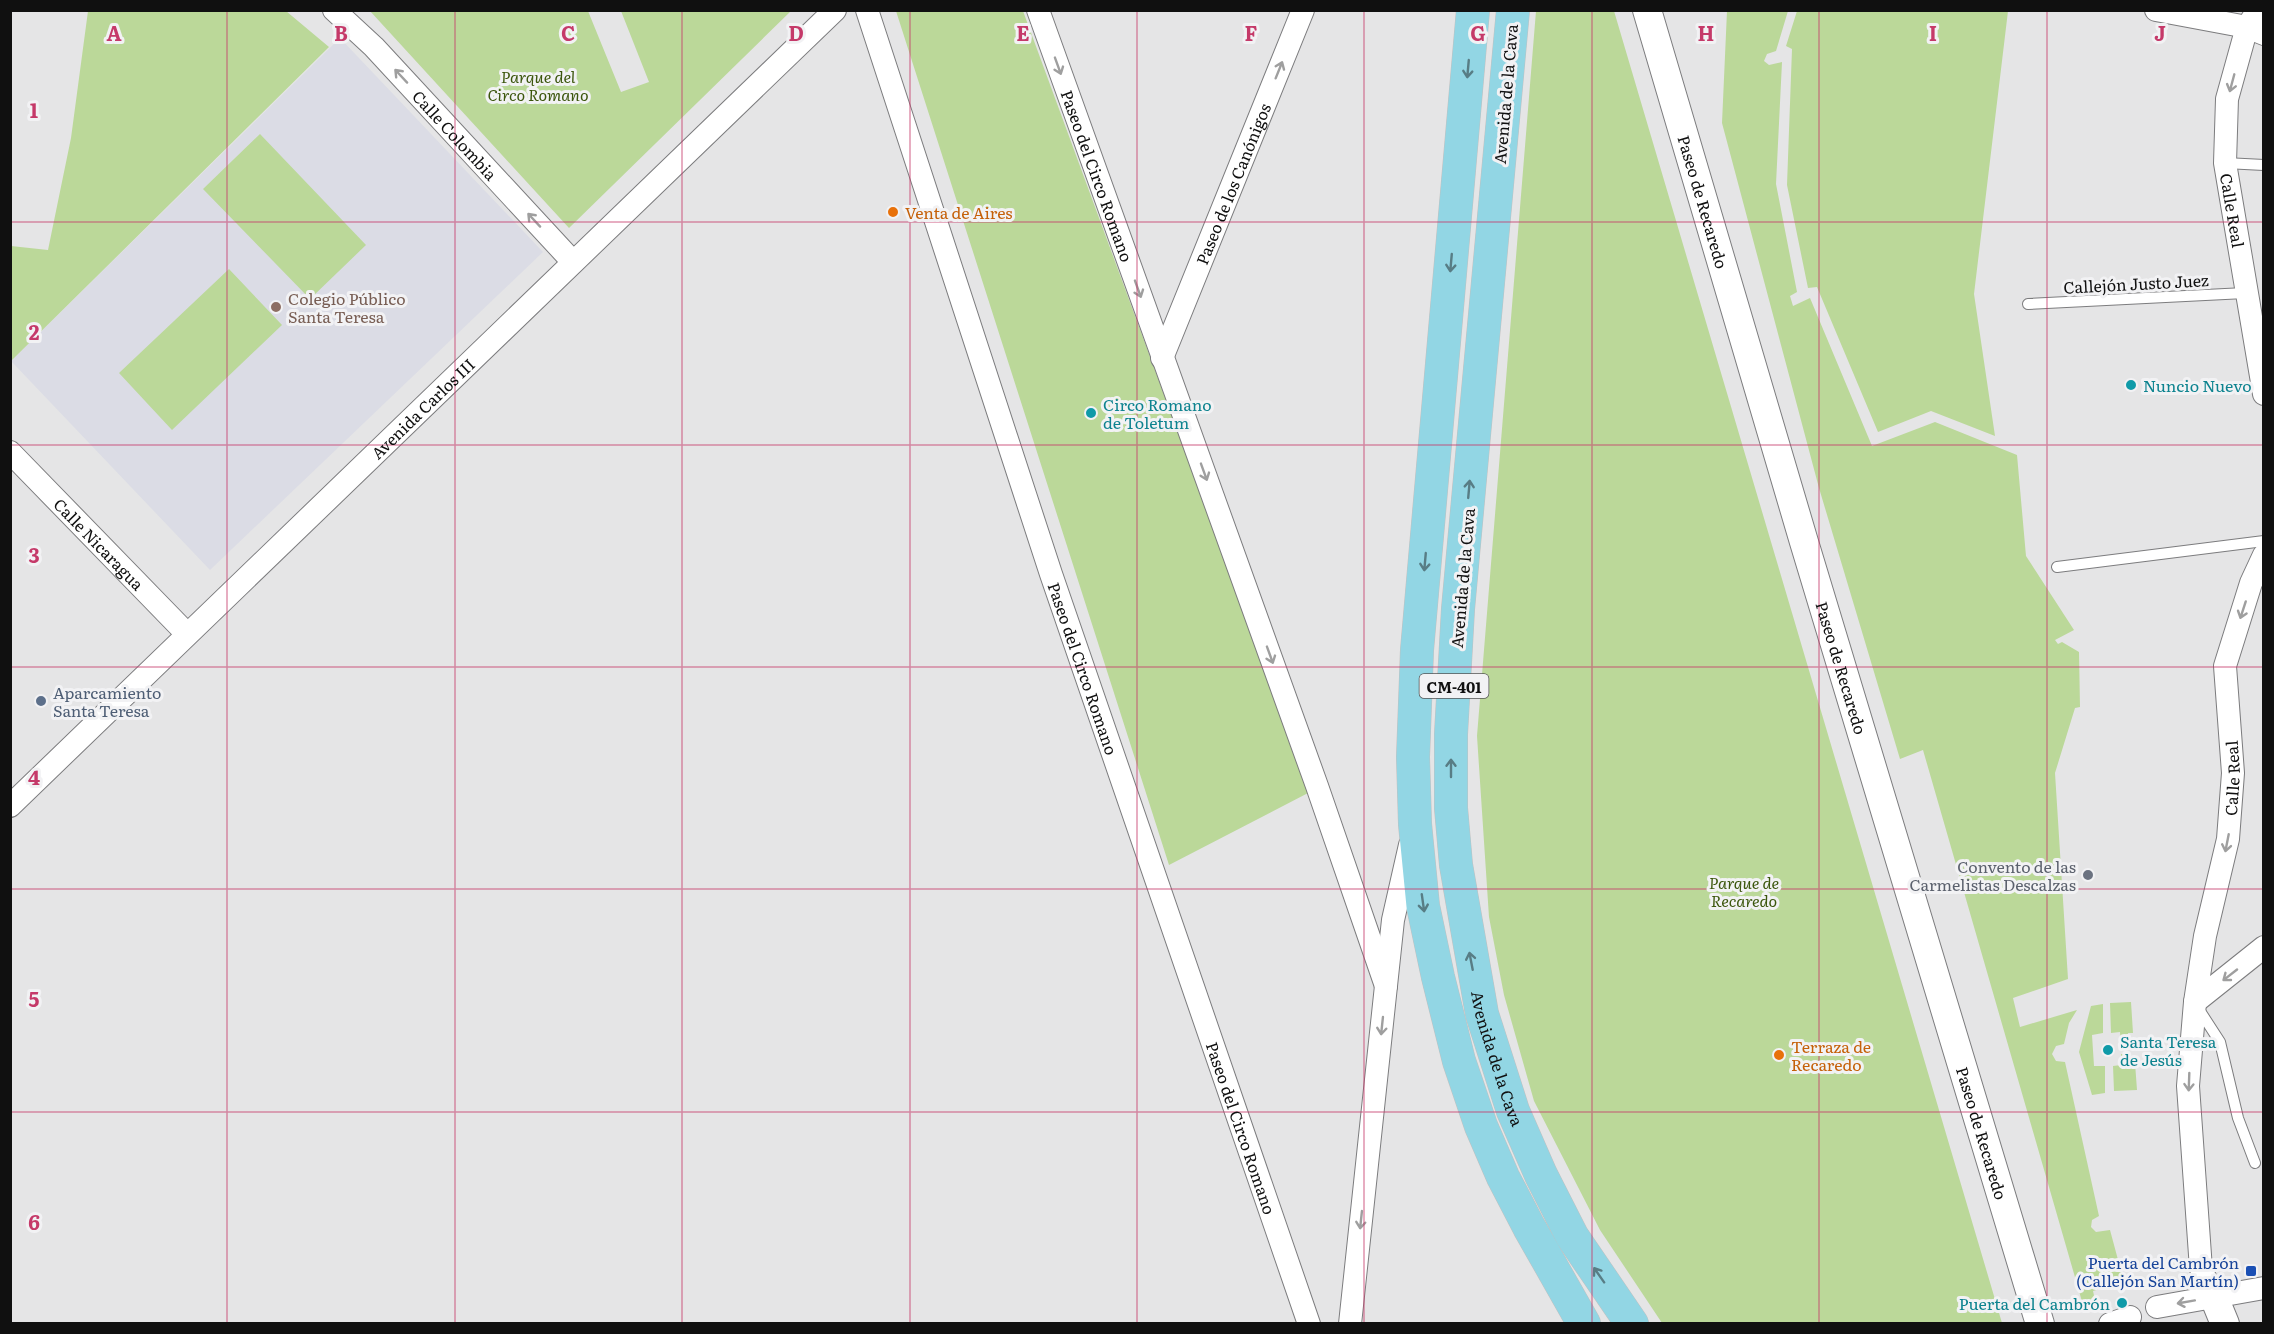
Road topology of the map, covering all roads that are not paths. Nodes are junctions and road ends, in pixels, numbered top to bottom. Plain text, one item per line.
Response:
1 (334, 10) edge
2 (835, 10) edge
3 (867, 10) edge
4 (1038, 10) edge
5 (1303, 10) edge
6 (1473, 10) edge
7 (1513, 10) edge
8 (1647, 10) edge
9 (2156, 10) edge
10 (2256, 24) edge
11 (2225, 163) junction
12 (2264, 165) edge
13 (573, 262) junction
14 (2245, 293) junction
15 (2028, 304) dead end
16 (1162, 358) junction
17 (2264, 394) edge
18 (10, 452) edge
19 (2264, 542) edge
20 (2264, 555) edge
21 (2057, 567) dead end
22 (187, 634) junction
23 (10, 806) edge
24 (1415, 824) junction
25 (2264, 947) edge
26 (1386, 986) junction
27 (2195, 1002) junction
28 (2255, 1163) dead end
29 (2264, 1288) edge
30 (2214, 1297) junction
31 (2157, 1307) dead end
32 (1309, 1323) edge
33 (1350, 1323) edge
34 (1584, 1323) edge
35 (1632, 1323) edge
36 (2040, 1323) edge
37 (2225, 1323) edge

13 -> 1 street, Calle Colombia
2 - 13 street, Avenida Carlos III
3 - 32 street, Paseo del Circo Romano
4 -> 16 street, Paseo del Circo Romano
16 -> 5 street, Paseo de los Canónigos
6 -> 24 main road, CM-401
35 -> 7 main road, Avenida de la Cava / CM-401
8 - 36 street, Paseo de Recaredo
9 - 10 street
10 -> 11 street, Calle Real
11 - 12 lane
11 - 14 street, Calle Real
13 - 22 street, Avenida Carlos III
14 - 15 lane, Callejón Justo Juez
14 - 17 street, Calle Real
16 -> 26 street, Paseo del Circo Romano
18 - 22 street, Calle Nicaragua
19 - 21 lane
20 -> 27 street, Calle Real
22 - 23 street, Avenida Carlos III
24 - 26 street
24 -> 34 main road, CM-401
25 -> 27 street
26 -> 33 street
27 - 28 lane
27 -> 30 street, Calle Real
29 - 30 street
30 -> 31 street
30 - 37 street

